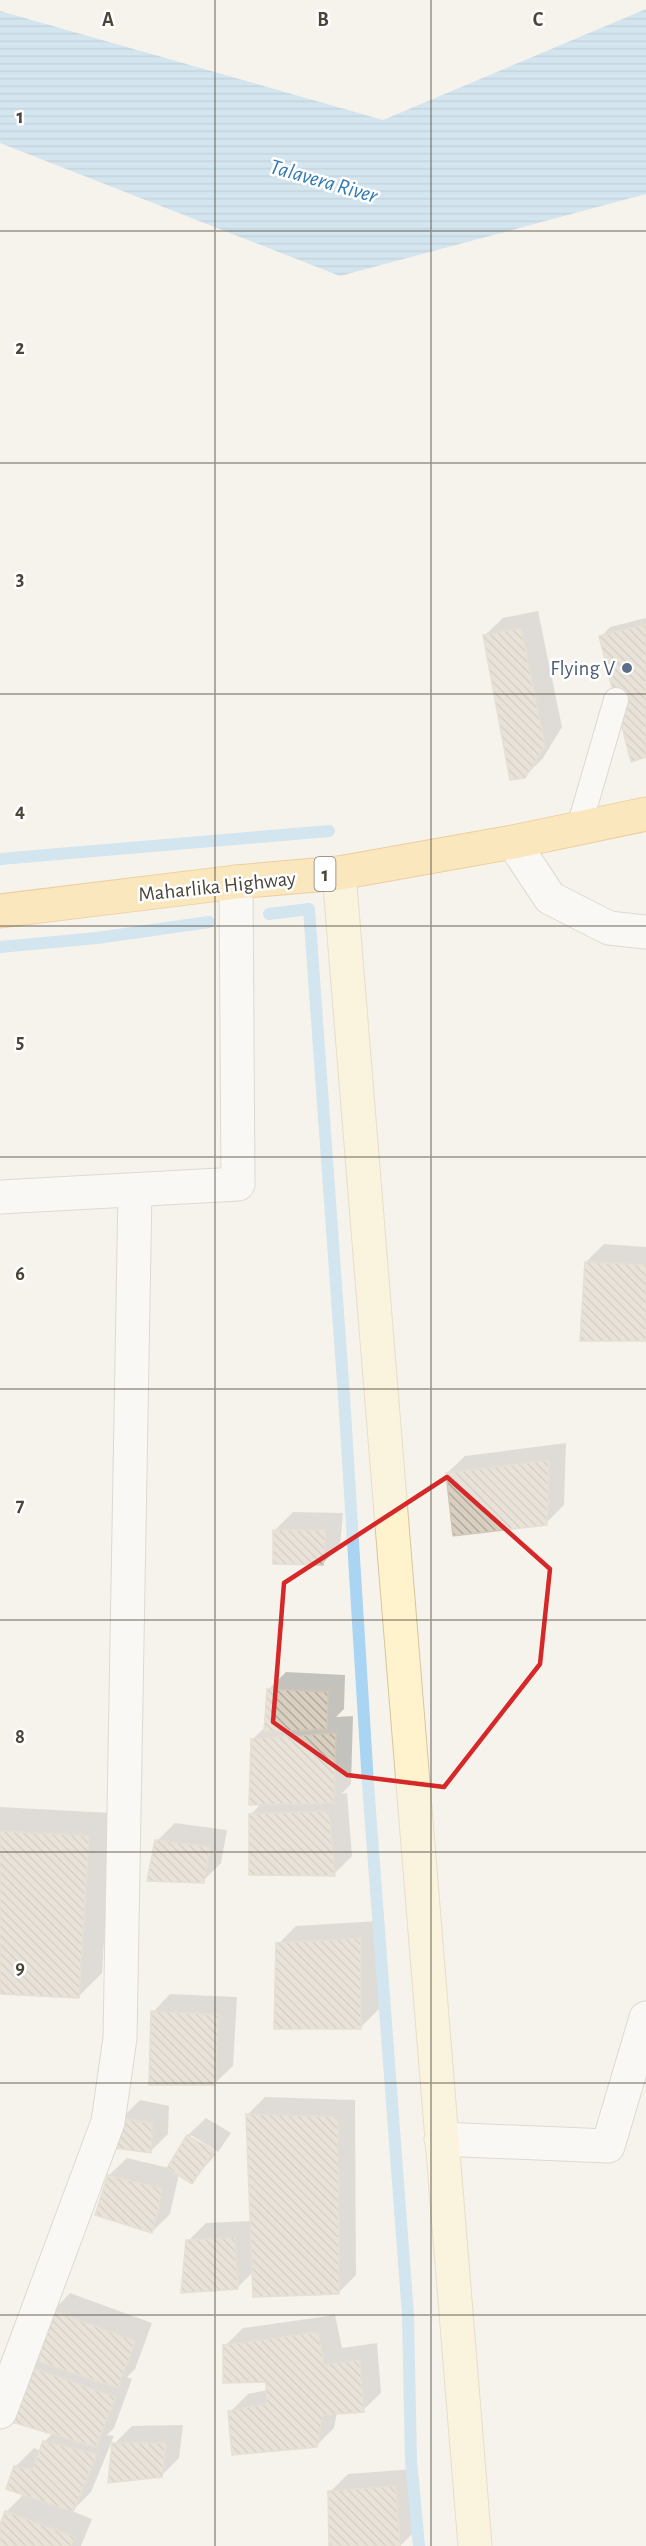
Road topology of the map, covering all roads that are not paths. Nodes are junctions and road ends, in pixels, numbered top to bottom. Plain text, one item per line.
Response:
1 (616, 700) dead end
2 (646, 814) edge
3 (579, 827) junction
4 (513, 842) junction
5 (339, 873) junction
6 (236, 882) junction
7 (0, 911) edge
8 (646, 932) edge
9 (135, 1191) junction
10 (0, 1197) edge
11 (646, 2019) edge
12 (441, 2139) junction
13 (0, 2412) edge
14 (475, 2546) edge

1 - 3 lane
2 - 3 highway, Maharlika Highway / 1
3 - 4 highway, Maharlika Highway / 1
4 - 5 highway, Maharlika Highway / 1
4 - 8 street
5 - 6 highway, Maharlika Highway / 1
5 - 12 main road
6 - 7 highway, Maharlika Highway / 1
6 - 9 street
9 - 10 street
9 - 13 street
11 - 12 street
12 - 14 main road

